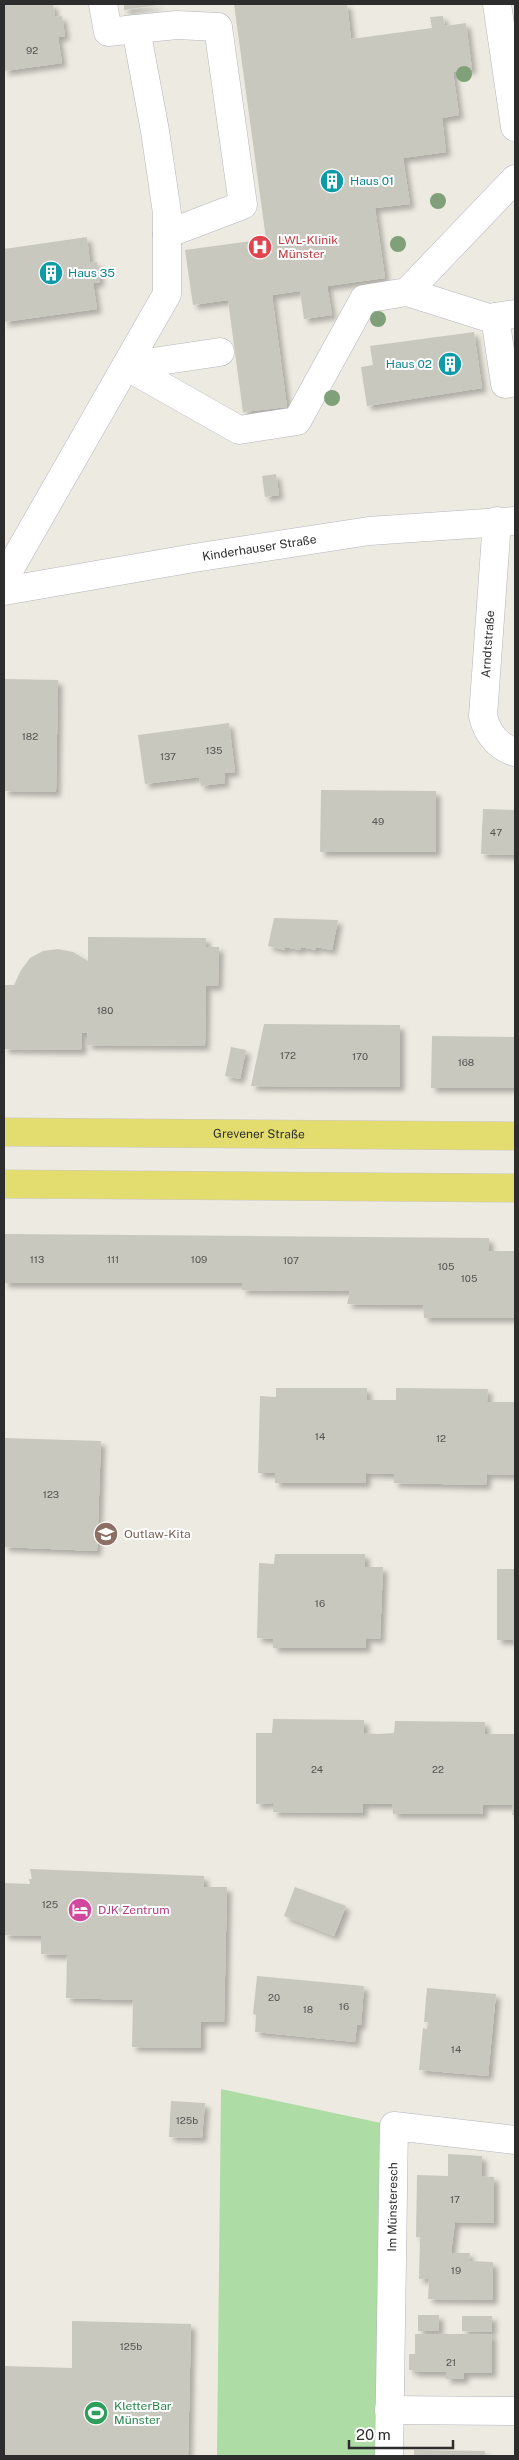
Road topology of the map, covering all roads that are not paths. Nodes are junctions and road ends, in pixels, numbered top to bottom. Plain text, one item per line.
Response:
1 (103, 4) edge
2 (498, 4) edge
3 (136, 29) junction
4 (515, 128) edge
5 (515, 179) edge
6 (167, 234) junction
7 (407, 292) junction
8 (505, 316) edge
9 (220, 352) dead end
10 (126, 366) junction
11 (515, 382) edge
12 (506, 521) edge
13 (4, 579) edge
14 (4, 591) edge
15 (515, 752) edge
16 (4, 1132) edge
17 (515, 1136) edge
18 (4, 1184) edge
19 (515, 1188) edge
20 (515, 2140) edge
21 (390, 2410) junction
22 (515, 2411) edge
23 (389, 2456) edge

1 - 3 street
2 - 4 street
3 - 6 street
3 - 6 street
5 - 7 street
6 - 10 street
7 - 8 street
7 - 10 street
8 - 11 street
9 - 10 street
10 - 13 street
12 - 14 street, Kinderhauser Straße
12 - 15 street, Arndtstraße
16 - 17 main road, Grevener Straße
18 - 19 main road
20 - 21 street, Im Münsteresch
21 - 22 street
21 - 23 street, Im Münsteresch

